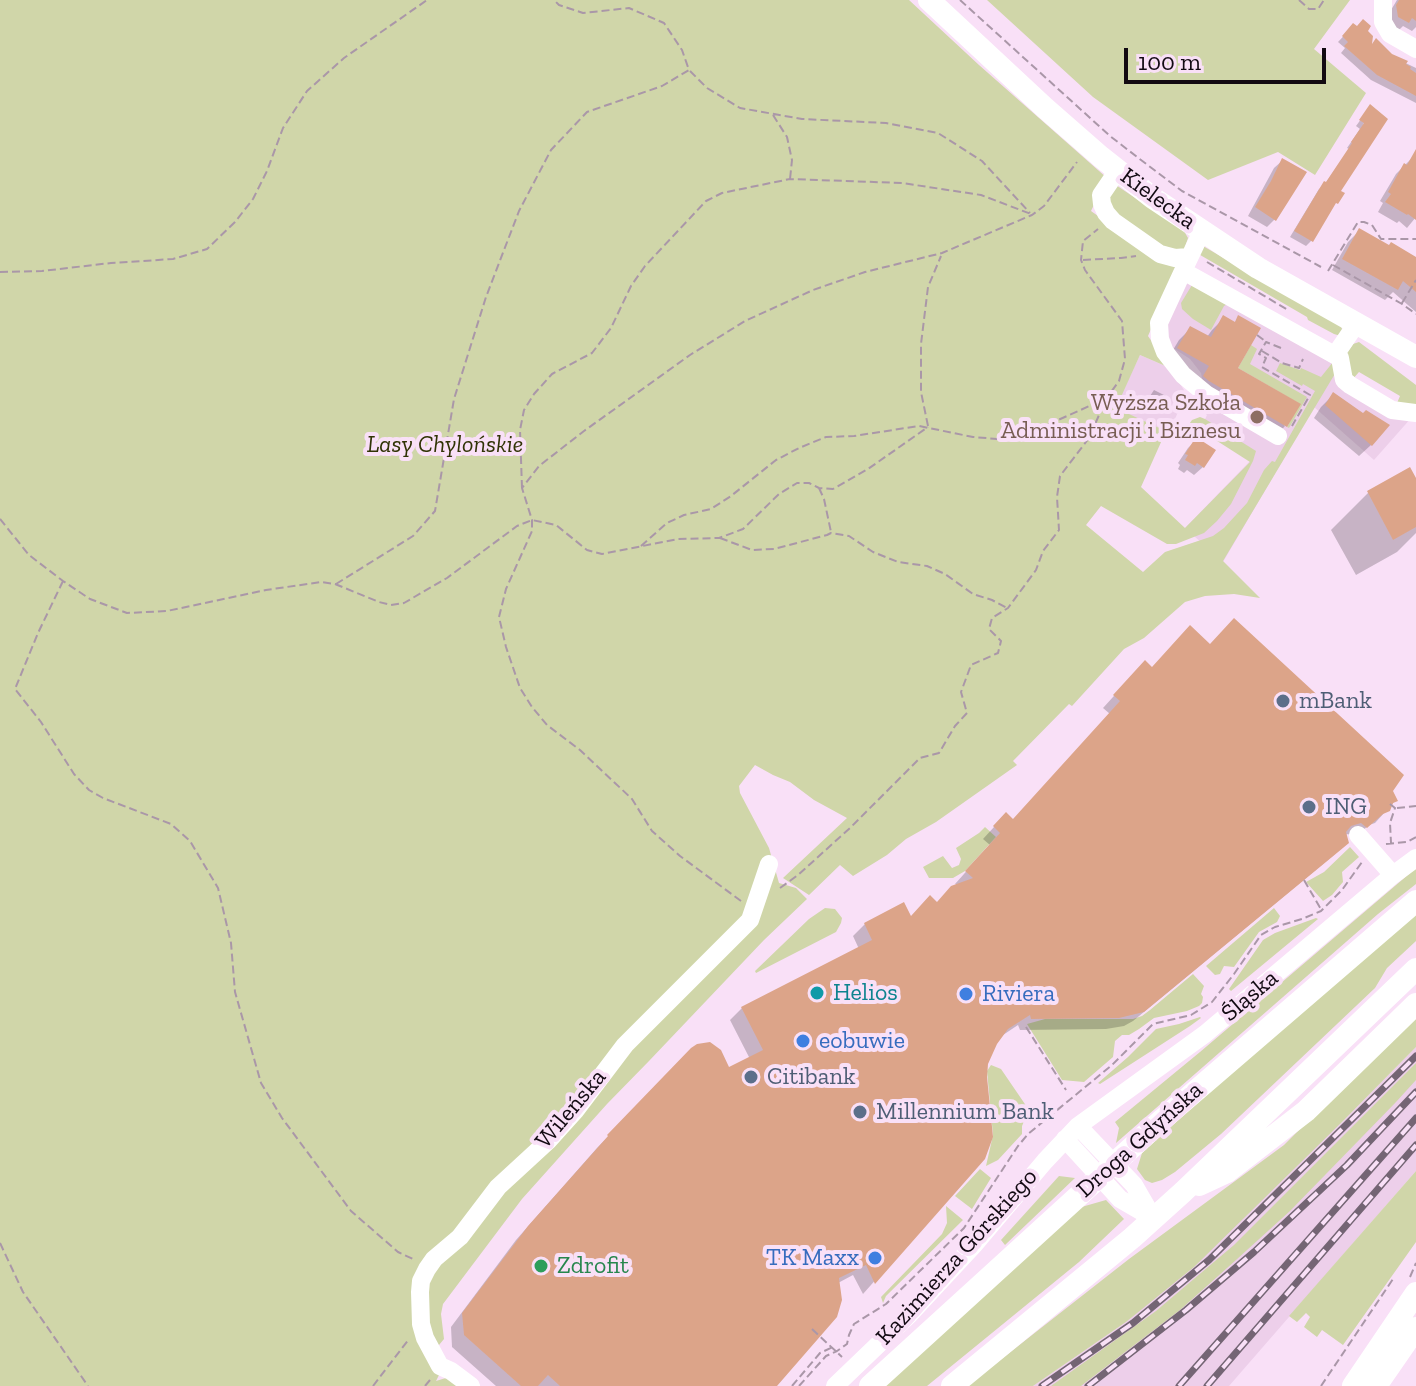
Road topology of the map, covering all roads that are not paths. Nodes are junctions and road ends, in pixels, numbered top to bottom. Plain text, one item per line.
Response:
1 (929, 0) edge
2 (1383, 0) edge
3 (1416, 49) edge
4 (1118, 170) junction
5 (1202, 231) junction
6 (1188, 260) junction
7 (1357, 323) junction
8 (1335, 355) junction
9 (1416, 357) edge
10 (1416, 413) edge
11 (1284, 432) road end
12 (1358, 835) dead end
13 (1416, 858) edge
14 (769, 864) dead end
15 (1393, 875) junction
16 (1416, 901) edge
17 (1416, 969) edge
18 (1416, 1004) edge
19 (1071, 1133) junction
20 (1089, 1151) junction
21 (1183, 1192) junction
22 (1153, 1218) junction
23 (1416, 1293) edge
24 (1416, 1328) edge
25 (471, 1386) edge
26 (835, 1386) edge
27 (870, 1386) edge
28 (952, 1386) edge
29 (1353, 1386) edge
30 (1376, 1386) edge

1 - 4 main road, Kielecka
2 - 3 street
4 - 5 main road, Kielecka
4 - 6 street
5 - 6 street
5 - 7 main road, Kielecka
6 - 8 street
6 - 11 street
7 - 8 street
7 - 9 main road, Kielecka
8 - 10 street
12 - 15 street
13 - 15 street, Śląska
14 - 25 street, Wileńska
15 - 19 street, Śląska
16 - 27 main road, Droga Gdyńska
17 - 21 main road
18 - 21 main road
19 - 20 street
19 - 26 street, Kazimierza Górskiego
20 - 22 street
20 - 22 street
21 - 22 main road
22 - 28 main road
23 - 29 main road
24 - 30 main road

